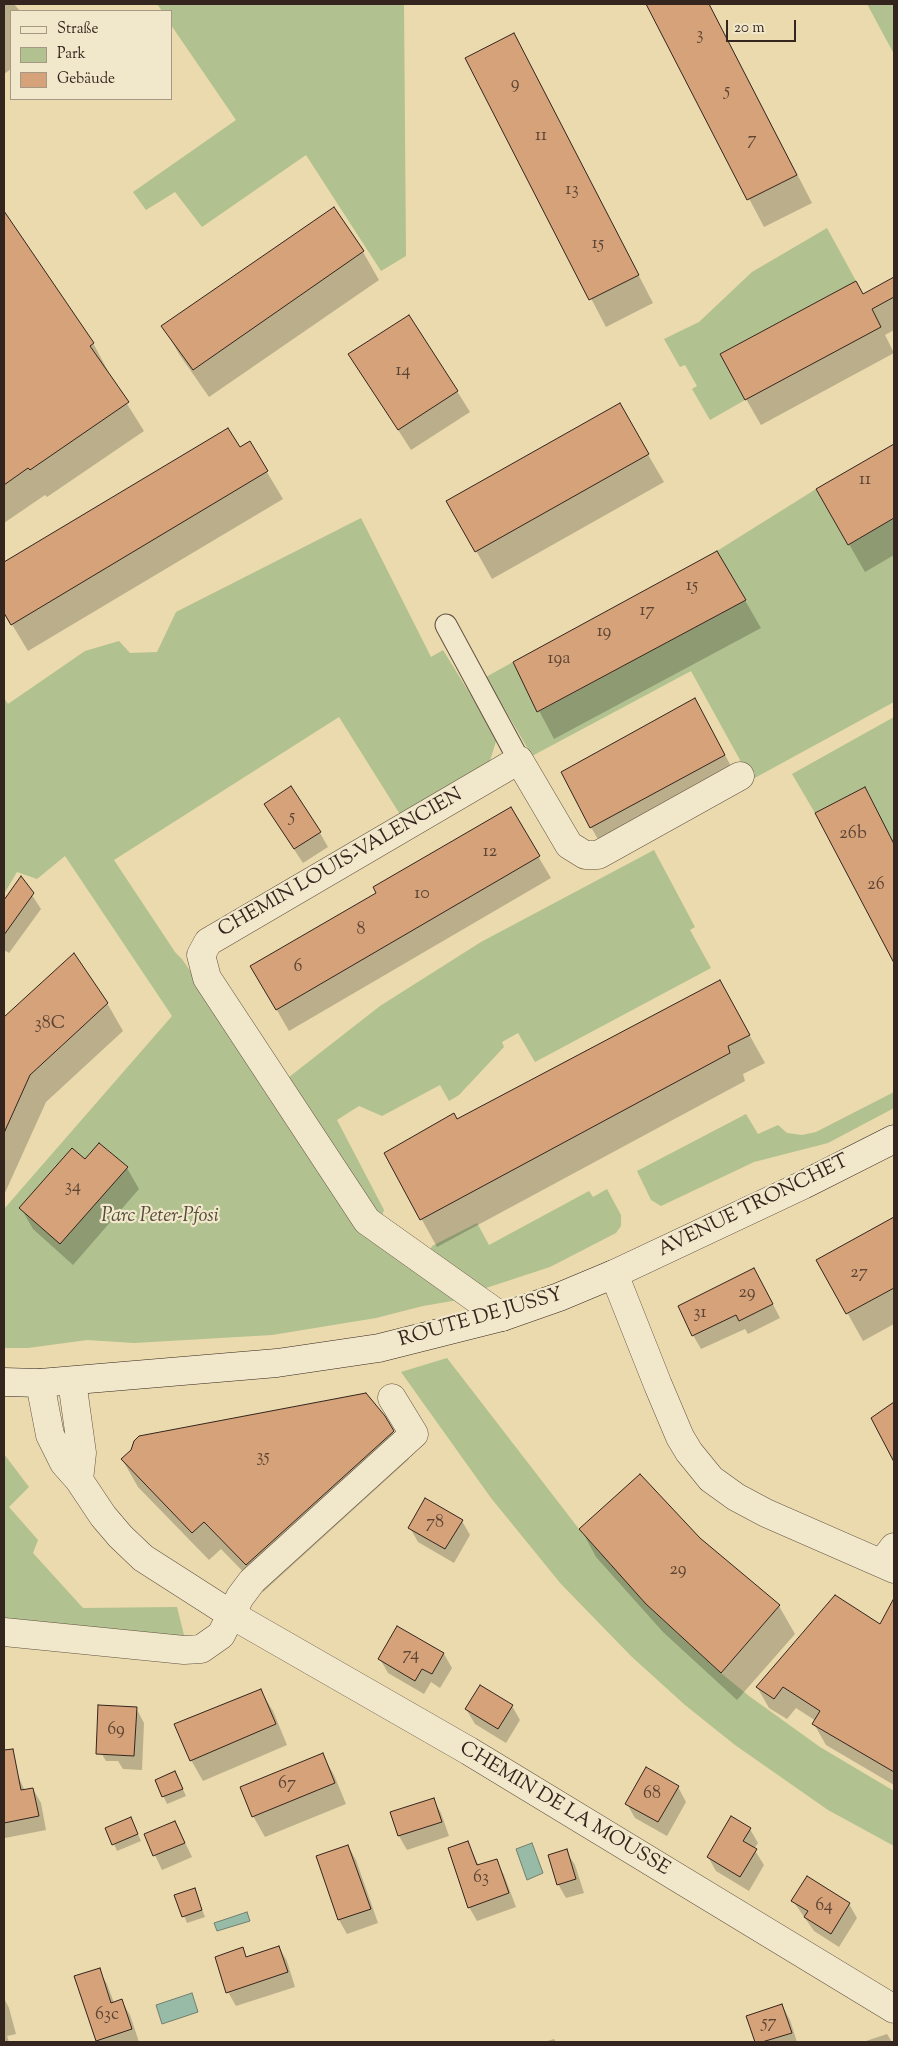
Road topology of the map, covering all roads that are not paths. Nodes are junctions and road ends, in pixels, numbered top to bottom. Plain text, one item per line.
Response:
1 (446, 625) dead end
2 (519, 760) junction
3 (740, 776) dead end
4 (894, 1139) edge
5 (614, 1274) junction
6 (502, 1317) junction
7 (72, 1381) junction
8 (4, 1382) edge
9 (40, 1383) junction
10 (392, 1398) dead end
11 (79, 1480) junction
12 (890, 1560) edge
13 (232, 1615) junction
14 (4, 1632) edge
15 (894, 2009) edge

1 - 2 street
2 - 3 street
2 - 6 street, CHEMIN LOUIS-VALENCIEN
4 - 5 street, AVENUE TRONCHET
5 - 6 street, ROUTE DE JUSSY
5 - 12 street
6 - 7 street, ROUTE DE JUSSY
7 - 9 street, ROUTE DE JUSSY
7 - 11 street
8 - 9 street, ROUTE DE JUSSY
9 - 11 street, CHEMIN DE LA MOUSSE
10 - 13 street
11 - 13 street, CHEMIN DE LA MOUSSE
13 - 14 street
13 - 15 street, CHEMIN DE LA MOUSSE

